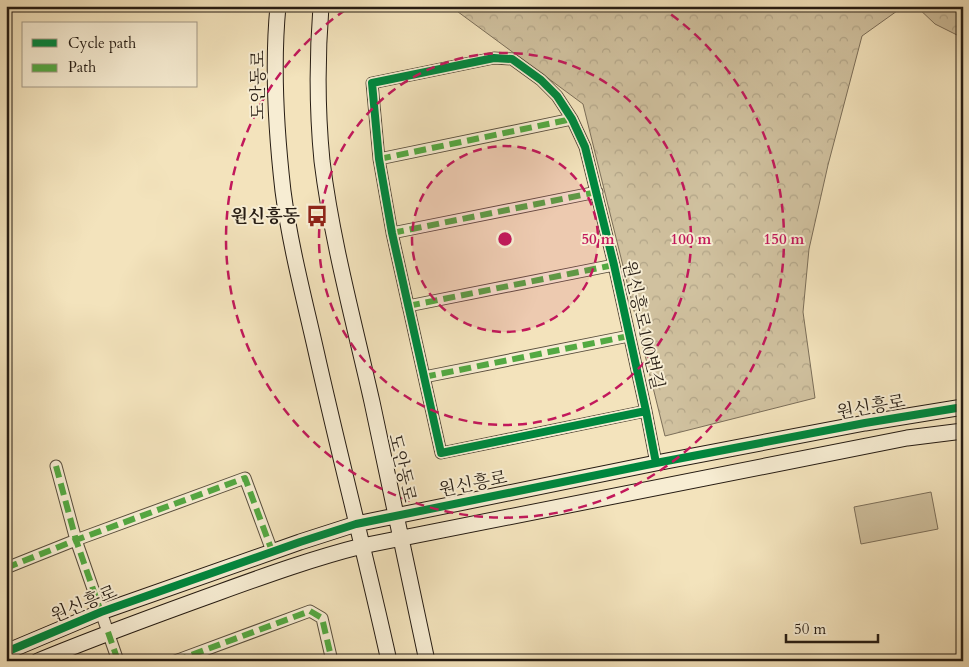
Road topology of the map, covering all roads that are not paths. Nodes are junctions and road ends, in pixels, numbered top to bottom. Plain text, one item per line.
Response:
1 (278, 6) edge
2 (321, 6) edge
3 (572, 119) junction
4 (380, 159) junction
5 (597, 192) junction
6 (392, 233) junction
7 (614, 265) junction
8 (408, 306) junction
9 (629, 336) junction
10 (424, 377) junction
11 (963, 407) edge
12 (646, 411) junction
13 (963, 430) edge
14 (656, 463) junction
15 (56, 466) dead end
16 (397, 515) junction
17 (356, 524) junction
18 (401, 538) junction
19 (76, 540) junction
20 (362, 546) junction
21 (272, 551) junction
22 (6, 568) edge
23 (101, 612) junction
24 (108, 632) junction
25 (6, 652) edge
26 (38, 661) edge
27 (118, 661) edge
28 (175, 661) edge
29 (332, 661) edge
30 (389, 661) edge
31 (427, 661) edge

1 - 17 street, 도안동로
2 - 16 street, 도안동로
3 - 4 street
3 - 4 street, 원신흥로100번길
3 - 5 street, 원신흥로100번길
4 - 6 street
5 - 6 street
5 - 7 street, 원신흥로100번길
6 - 8 street
7 - 8 street, 원신흥로100번길
7 - 9 street, 원신흥로100번길
8 - 10 street
9 - 10 street, 원신흥로100번길
9 - 12 street, 원신흥로100번길
10 - 12 street, 원신흥로100번길
11 - 14 street, 원신흥로
12 - 14 street, 원신흥로100번길
13 - 18 street, 원신흥로
14 - 16 street, 원신흥로
15 - 19 street
16 - 17 street, 원신흥로
16 - 18 street, 도안동로
17 - 20 street, 도안동로
17 - 21 street, 원신흥로
18 - 20 street, 원신흥로
18 - 31 street, 도안동로
19 - 21 street
19 - 22 street
19 - 23 street
20 - 24 street, 원신흥로
20 - 30 street, 도안동로
21 - 23 street, 원신흥로
23 - 24 street
23 - 25 street, 원신흥로
24 - 26 street, 원신흥로
24 - 27 street
28 - 29 street

